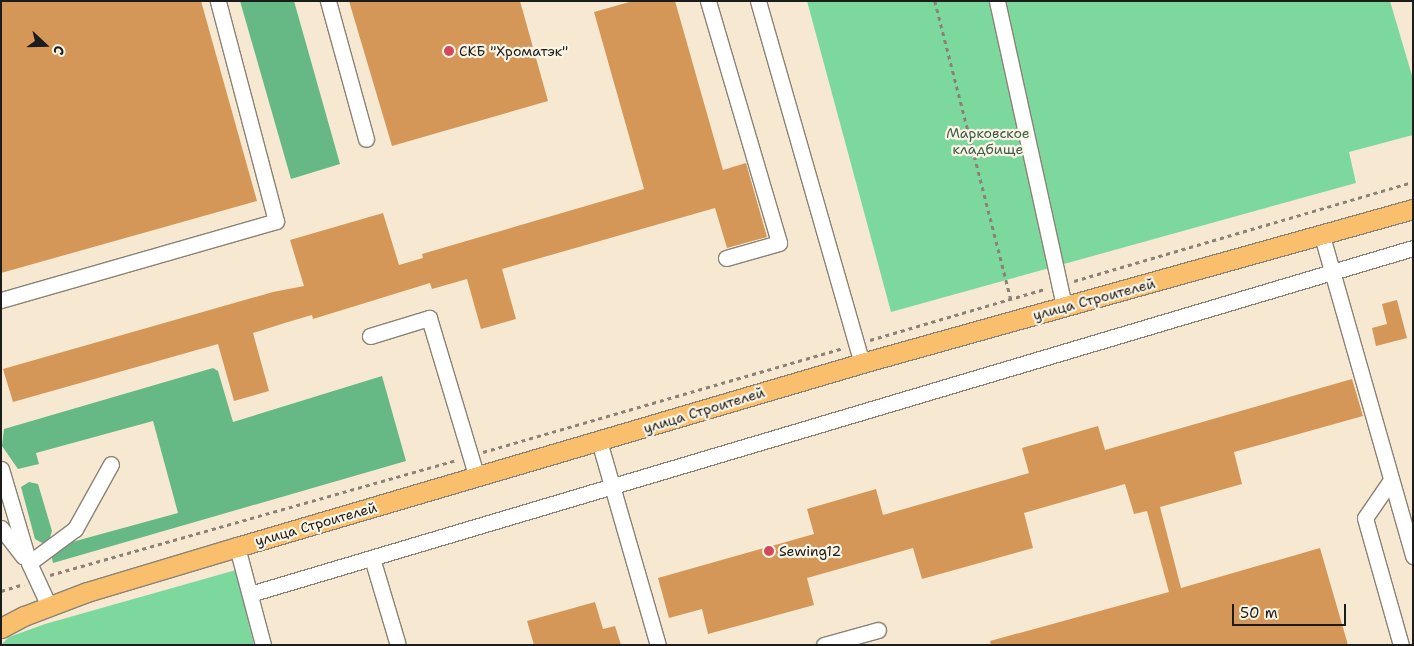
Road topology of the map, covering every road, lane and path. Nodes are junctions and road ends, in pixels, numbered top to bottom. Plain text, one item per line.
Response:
1 (218, 1) edge
2 (328, 1) edge
3 (708, 1) edge
4 (758, 1) edge
5 (935, 1) edge
6 (997, 1) edge
7 (366, 138) dead end
8 (1413, 182) edge
9 (1413, 209) edge
10 (1322, 236) junction
11 (1413, 248) edge
12 (726, 258) dead end
13 (1332, 272) junction
14 (1059, 285) junction
15 (1011, 299) junction
16 (1, 300) edge
17 (1064, 307) junction
18 (370, 336) dead end
19 (856, 344) junction
20 (862, 363) junction
21 (599, 442) junction
22 (470, 456) junction
23 (111, 464) dead end
24 (1, 469) edge
25 (477, 478) junction
26 (1391, 480) junction
27 (613, 486) junction
28 (1, 528) edge
29 (238, 547) junction
30 (1413, 556) edge
31 (372, 558) junction
32 (29, 563) junction
33 (37, 580) junction
34 (1, 591) edge
35 (250, 594) junction
36 (49, 606) junction
37 (1, 628) edge
38 (878, 630) dead end
39 (397, 642) dead end
40 (263, 645) edge
41 (658, 645) edge
42 (824, 645) edge
43 (1400, 645) edge

1 - 16 street
2 - 7 street
3 - 12 street
4 - 19 street
5 - 15 path
6 - 14 street
8 - 14 path
9 - 10 main road, улица Строителей
10 - 13 street
10 - 17 main road, улица Строителей
11 - 13 street
13 - 26 street
13 - 27 street
14 - 15 path
14 - 17 street
15 - 19 path
17 - 20 main road, улица Строителей
18 - 22 street
19 - 20 street
19 - 22 path
20 - 21 main road, улица Строителей
21 - 25 main road, улица Строителей
21 - 27 street
22 - 25 street
22 - 33 path
23 - 32 street
24 - 32 street
25 - 29 main road, улица Строителей
26 - 30 street
26 - 43 street
27 - 31 street
27 - 41 street
28 - 32 street
29 - 35 street
29 - 36 main road, улица Строителей
31 - 35 street
31 - 39 street
32 - 33 street
33 - 34 path
33 - 36 street
35 - 40 street
36 - 37 main road, улица Строителей
38 - 42 street

